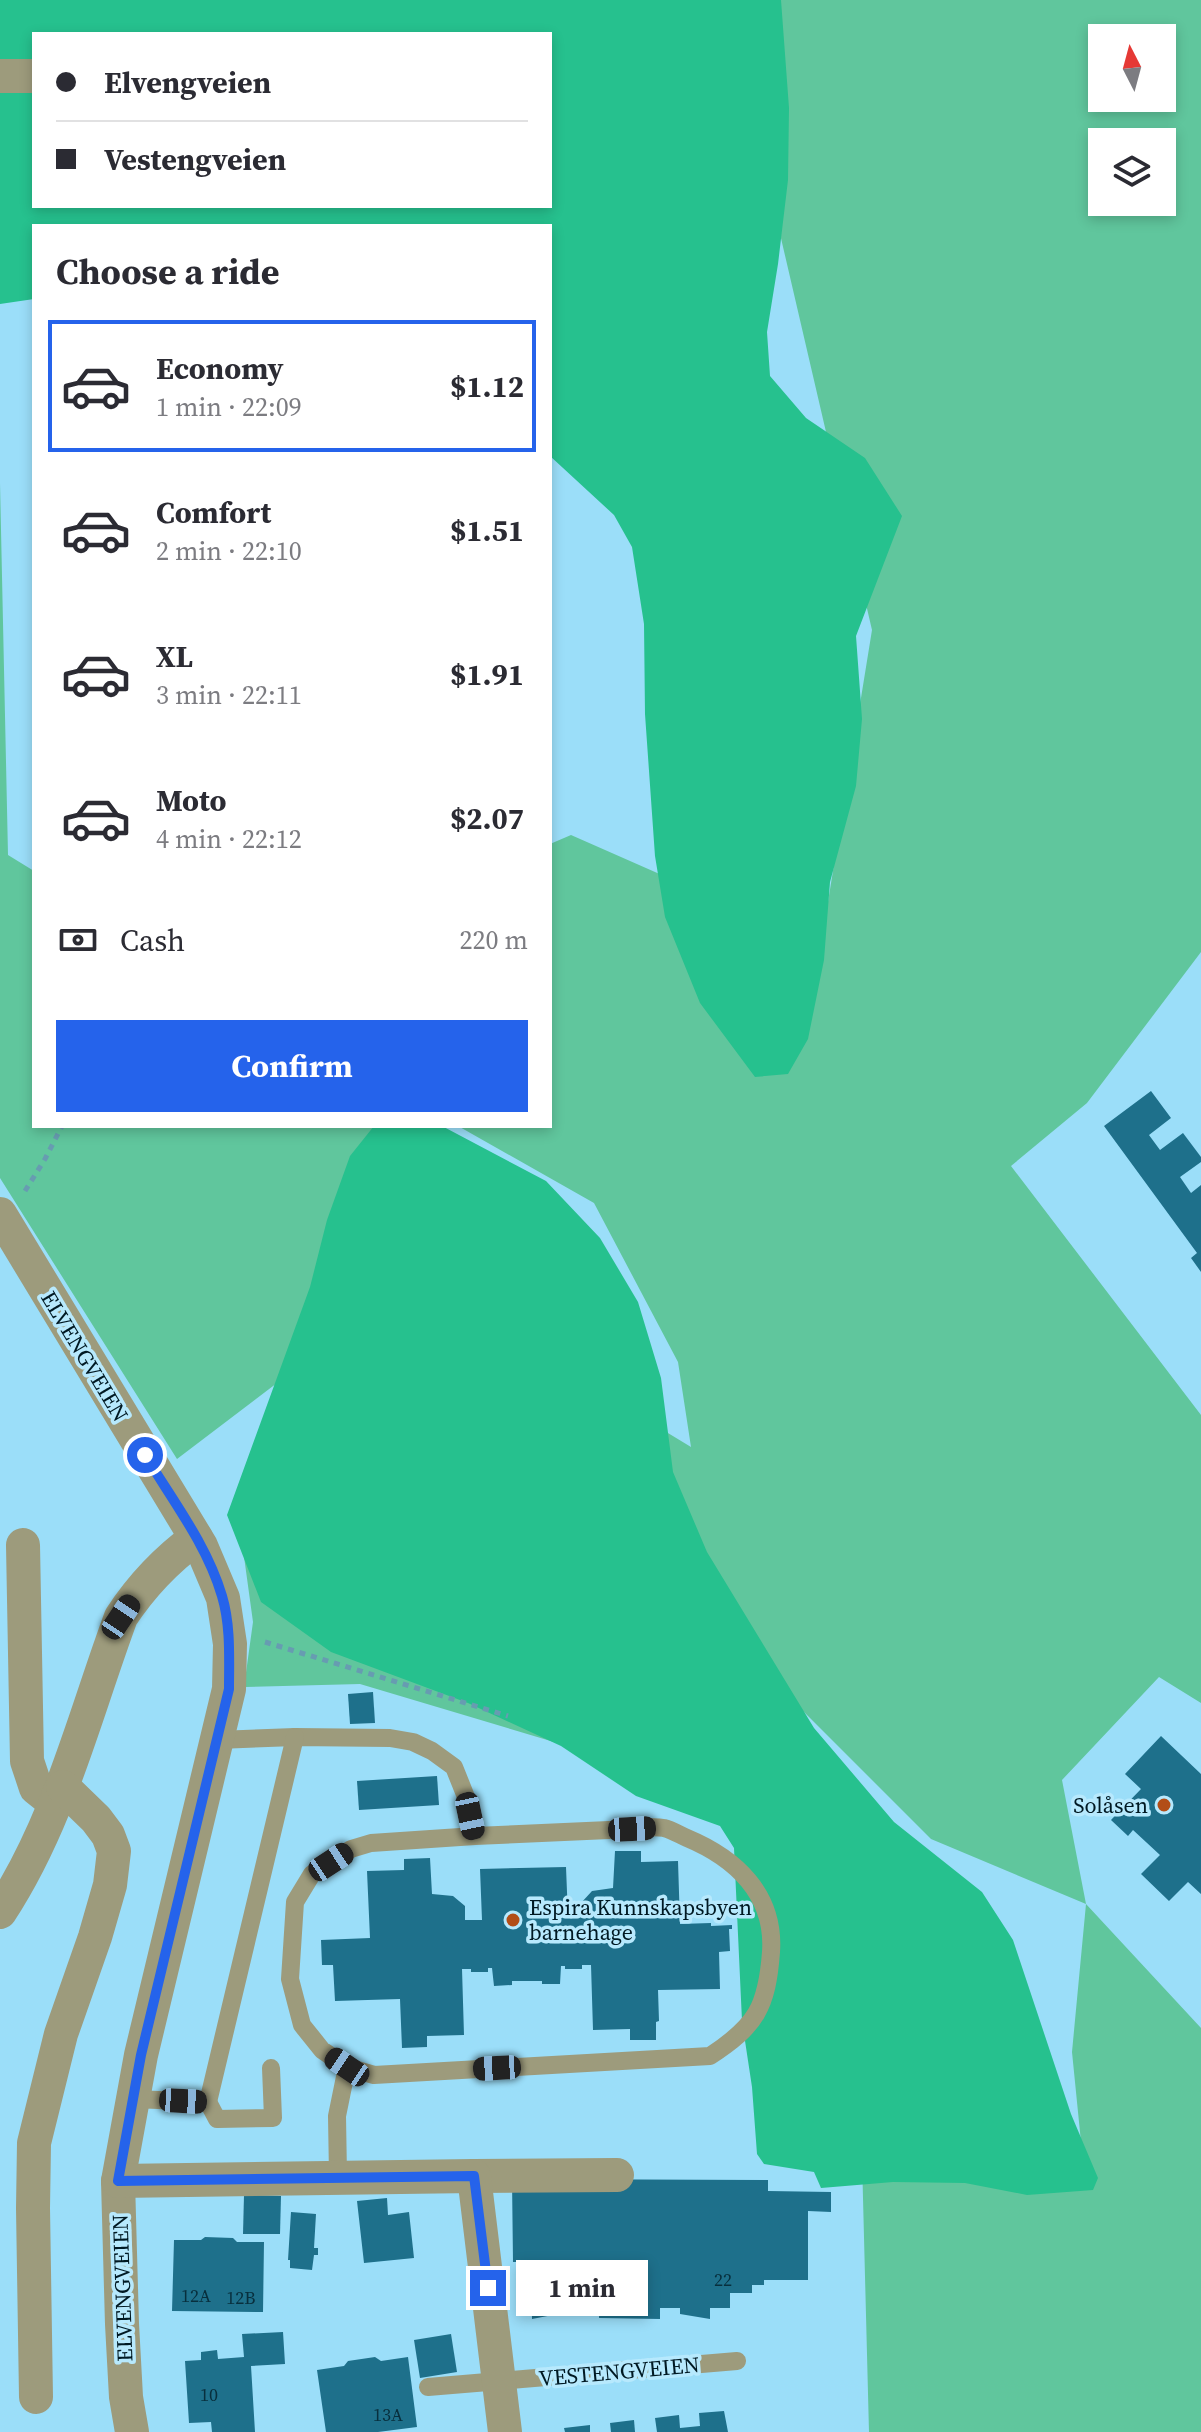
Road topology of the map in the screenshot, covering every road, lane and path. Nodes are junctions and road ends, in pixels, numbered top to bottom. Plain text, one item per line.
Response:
1 (0, 76) edge
2 (32, 76) edge
3 (61, 1128) edge
4 (2, 1218) edge
5 (196, 1538) junction
6 (23, 1545) dead end
7 (227, 1628) junction
8 (508, 1716) dead end
9 (295, 1737) junction
10 (217, 1740) junction
11 (60, 1796) junction
12 (475, 1836) junction
13 (0, 1912) edge
14 (347, 2067) junction
15 (271, 2068) dead end
16 (133, 2099) junction
17 (208, 2102) junction
18 (617, 2175) dead end
19 (338, 2176) junction
20 (474, 2176) junction
21 (118, 2181) junction
22 (737, 2361) dead end
23 (500, 2381) junction
24 (428, 2387) dead end
25 (36, 2397) dead end
26 (132, 2432) edge
27 (505, 2432) edge

1 - 2 street
3 - 4 path
4 - 5 street, ELVENGVEIEN
5 - 7 street, ELVENGVEIEN
5 - 11 street
6 - 11 street
7 - 8 path
7 - 10 street, ELVENGVEIEN
9 - 10 lane
9 - 12 lane
9 - 17 lane
10 - 16 street, ELVENGVEIEN
11 - 13 street
11 - 25 street
12 - 14 lane
12 - 14 lane
14 - 19 lane
15 - 17 lane
16 - 17 lane
16 - 21 street, ELVENGVEIEN
18 - 20 street
19 - 20 street
19 - 21 street
20 - 23 street
21 - 26 street, ELVENGVEIEN
22 - 23 lane, VESTENGVEIEN
23 - 24 lane, VESTENGVEIEN
23 - 27 street

